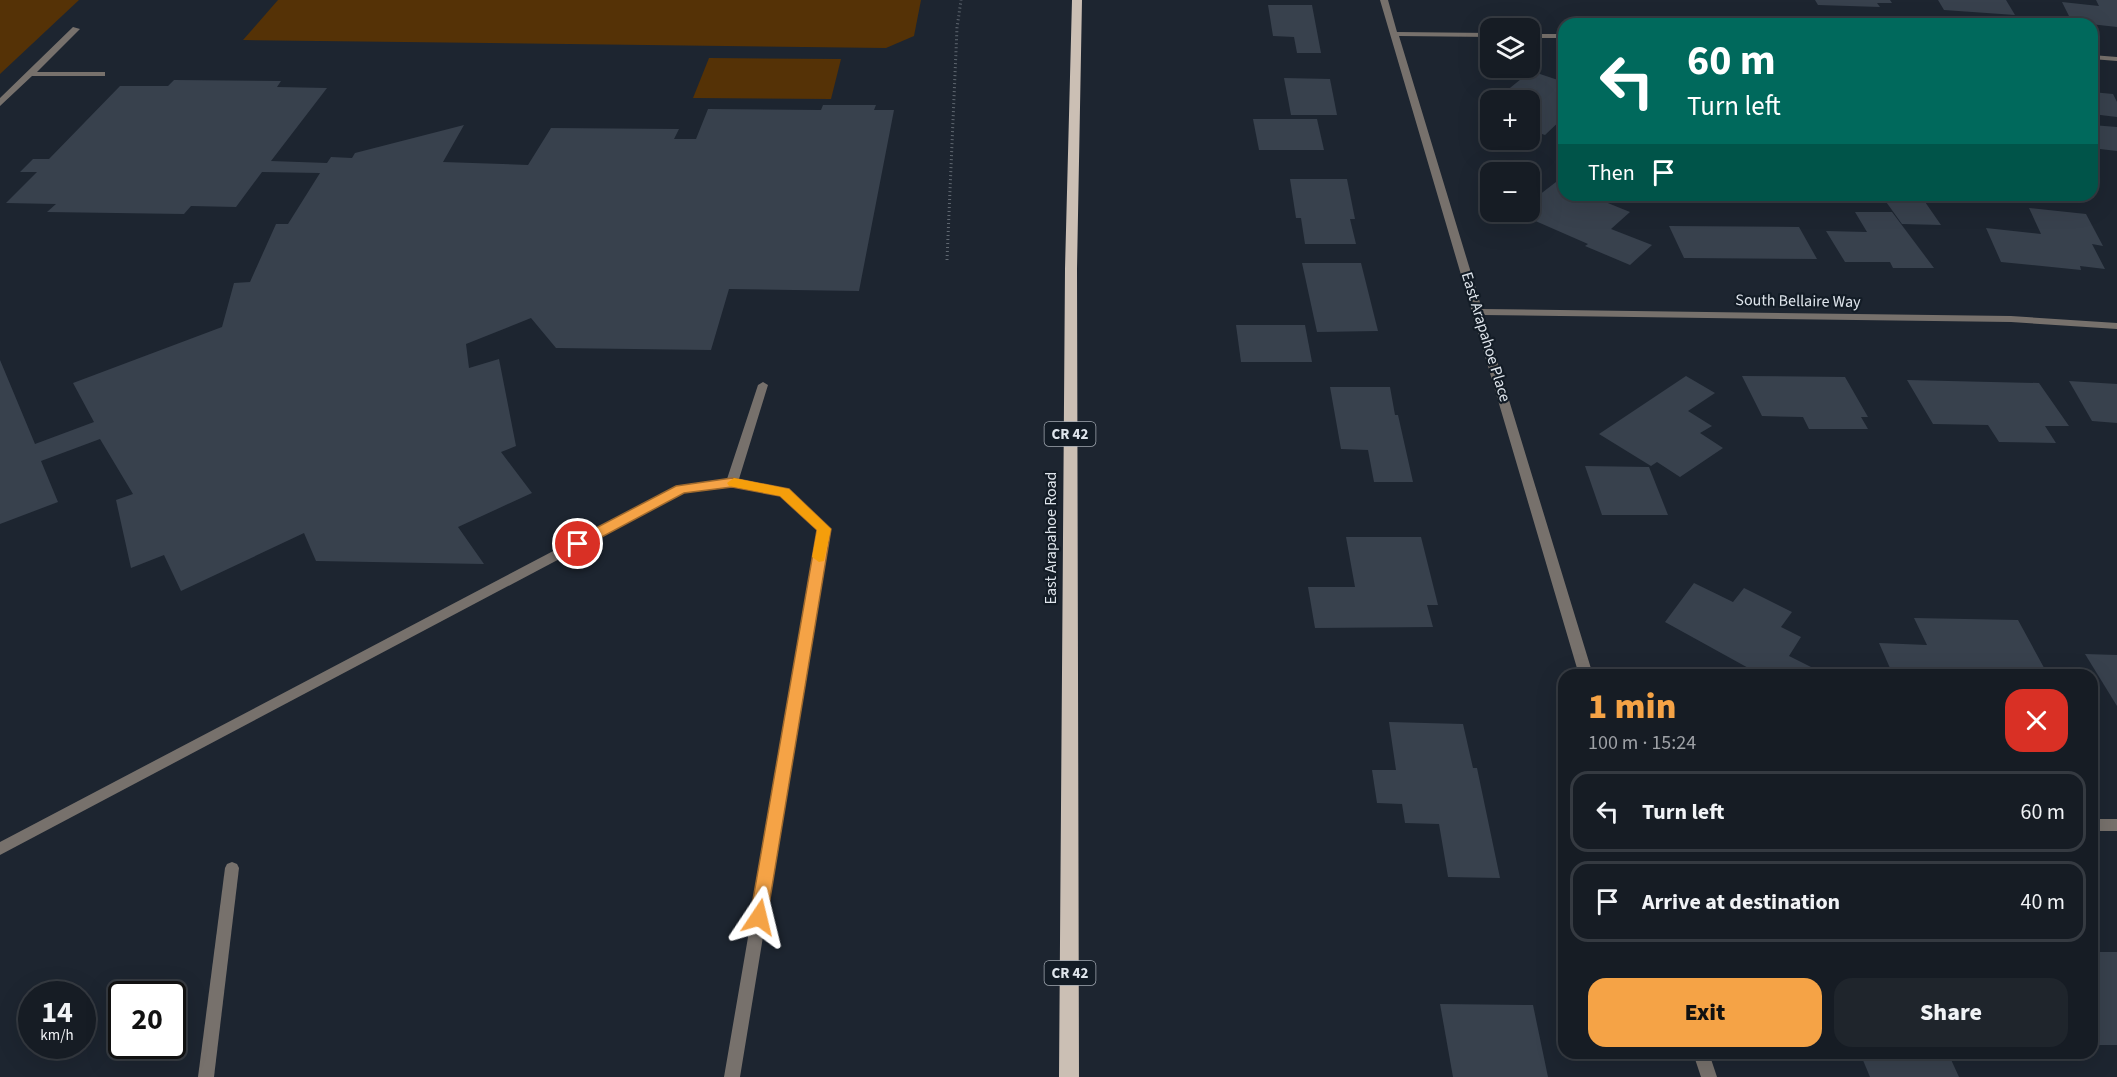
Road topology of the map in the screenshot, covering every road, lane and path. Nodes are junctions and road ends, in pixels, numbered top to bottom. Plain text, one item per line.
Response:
1 (961, 0) edge
2 (1077, 0) edge
3 (1384, 0) edge
4 (76, 29) dead end
5 (1395, 34) junction
6 (1480, 35) edge
7 (1540, 36) edge
8 (1558, 36) edge
9 (2098, 57) edge
10 (2117, 59) edge
11 (30, 74) junction
12 (102, 74) dead end
13 (0, 102) edge
14 (947, 260) dead end
15 (1479, 312) junction
16 (2117, 326) edge
17 (763, 385) dead end
18 (732, 482) junction
19 (1584, 669) edge
20 (2098, 825) edge
21 (2117, 825) edge
22 (0, 849) edge
23 (232, 868) dead end
24 (1703, 1059) edge
25 (206, 1077) edge
26 (732, 1077) edge
27 (1070, 1077) edge
28 (1708, 1077) edge

1 - 14 path
2 - 27 main road, East Arapahoe Road / CR 42
3 - 5 street, East Arapahoe Place
4 - 11 street
5 - 6 street
5 - 15 street, East Arapahoe Place
7 - 8 street
9 - 10 street
11 - 12 street
11 - 13 street
15 - 16 street, South Bellaire Way
15 - 19 street, East Arapahoe Place
17 - 18 street
18 - 22 street
18 - 26 street
20 - 21 street
23 - 25 street
24 - 28 street

